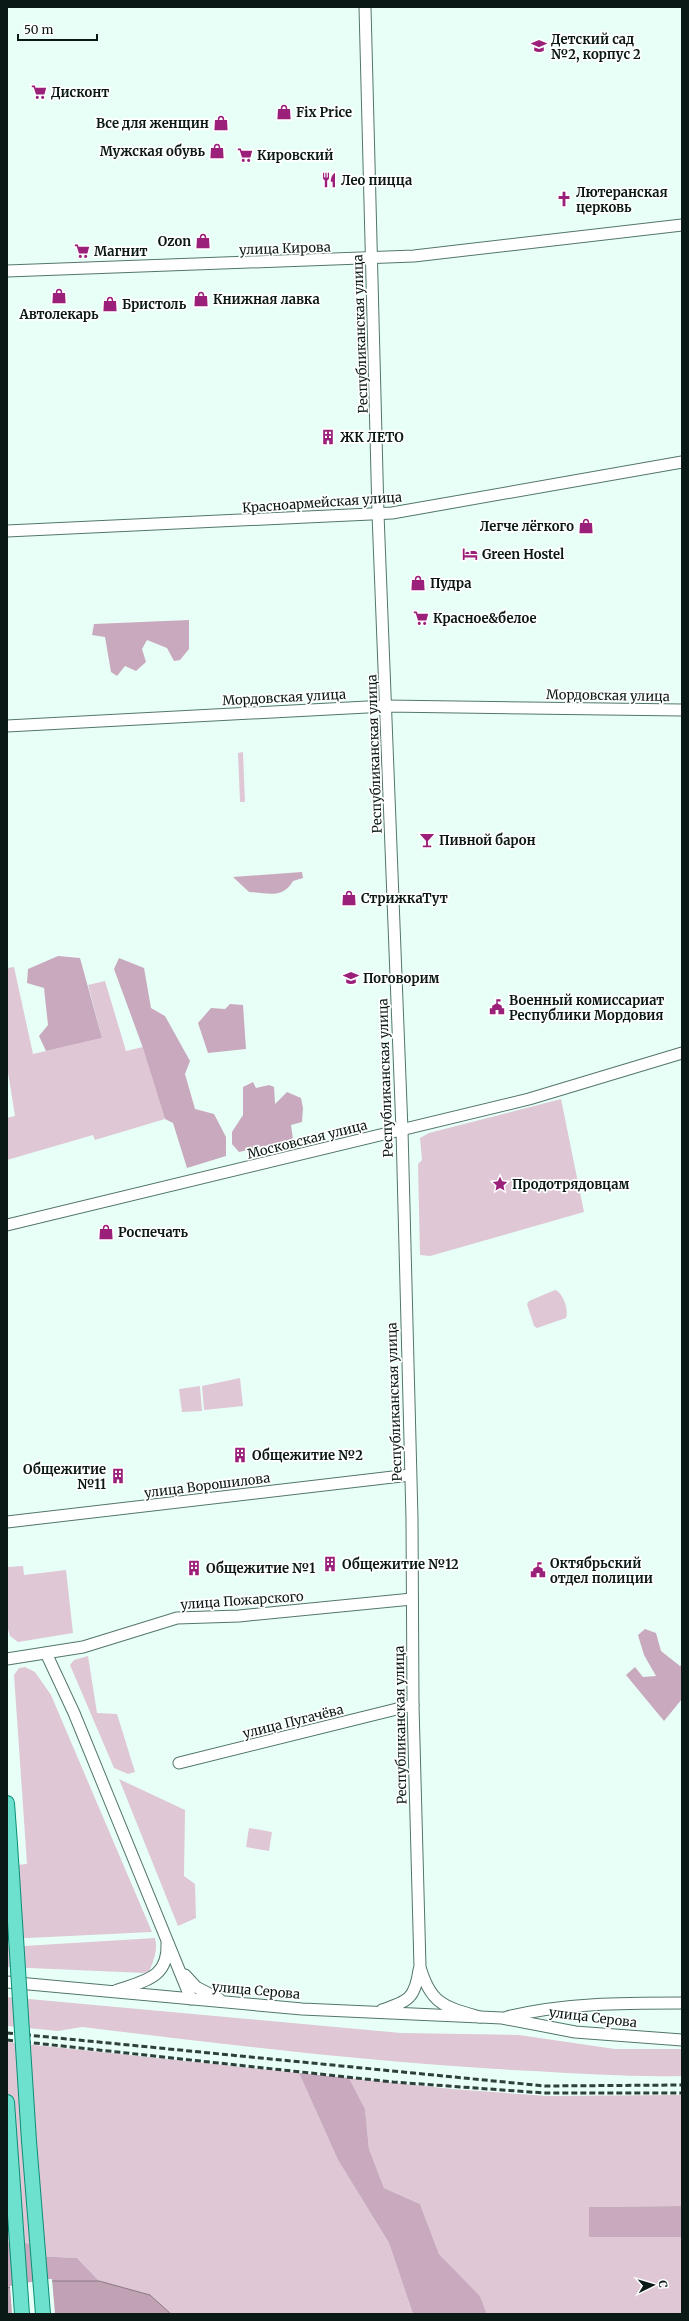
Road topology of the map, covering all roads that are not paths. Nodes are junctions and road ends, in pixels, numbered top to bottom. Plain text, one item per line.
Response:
1 (365, 7) edge
2 (682, 225) edge
3 (372, 259) junction
4 (7, 271) edge
5 (682, 462) edge
6 (378, 514) junction
7 (7, 531) edge
8 (386, 706) junction
9 (682, 710) edge
10 (7, 726) edge
11 (682, 1053) edge
12 (402, 1130) junction
13 (7, 1226) edge
14 (410, 1475) junction
15 (7, 1522) edge
16 (412, 1599) junction
17 (46, 1653) junction
18 (7, 1659) edge
19 (413, 1705) junction
20 (179, 1763) dead end
21 (7, 1803) edge
22 (166, 1935) junction
23 (178, 1966) junction
24 (420, 1967) junction
25 (7, 1982) edge
26 (110, 1992) junction
27 (191, 1999) junction
28 (225, 2002) junction
29 (682, 2003) edge
30 (376, 2012) junction
31 (480, 2017) junction
32 (502, 2018) junction
33 (682, 2040) edge
34 (7, 2102) edge
35 (22, 2314) edge
36 (43, 2314) edge

1 - 3 street, Республиканская улица
2 - 3 street, улица Кирова
3 - 4 street, улица Кирова
3 - 6 street, Республиканская улица
5 - 6 street, Красноармейская улица
6 - 7 street, Красноармейская улица
6 - 8 street, Республиканская улица
8 - 9 street, Мордовская улица
8 - 10 street, Мордовская улица
8 - 12 street, Республиканская улица
11 - 12 street, Московская улица
12 - 13 street, Московская улица
12 - 14 street, Республиканская улица
14 - 15 street, улица Ворошилова
14 - 16 street, Республиканская улица
16 - 17 street, улица Пожарского
16 - 19 street, Республиканская улица
17 - 18 street, улица Пожарского
17 - 22 street
19 - 20 street, улица Пугачёва
19 - 24 street, Республиканская улица
21 - 36 main road, bridge
22 - 23 street
22 - 26 street
23 - 27 street
23 - 28 street
24 - 30 street
24 - 31 street, Республиканская улица
25 - 26 street, улица Серова
26 - 27 street, улица Серова
27 - 28 street, улица Серова
28 - 30 street, улица Серова
29 - 32 street, улица Серова
30 - 31 street, улица Серова
31 - 32 street, улица Серова
32 - 33 street, улица Серова
34 - 35 main road

